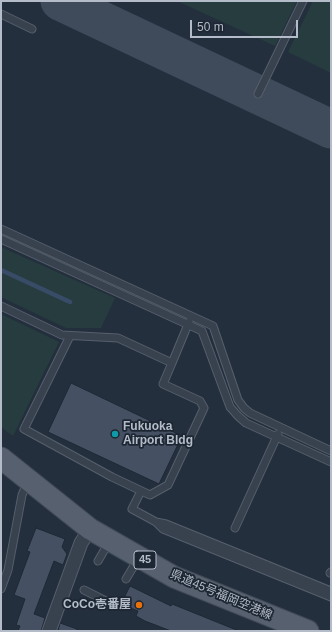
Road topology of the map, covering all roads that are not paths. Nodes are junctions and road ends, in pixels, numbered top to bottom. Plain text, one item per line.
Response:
1 (303, 1) edge
2 (1, 14) edge
3 (32, 29) dead end
4 (258, 94) dead end
5 (1, 229) edge
6 (1, 239) edge
7 (1, 306) edge
8 (190, 316) junction
9 (188, 324) junction
10 (70, 336) junction
11 (172, 363) junction
12 (281, 427) junction
13 (277, 437) junction
14 (331, 451) edge
15 (1, 458) edge
16 (331, 462) edge
17 (29, 480) junction
18 (140, 491) junction
19 (156, 522) junction
20 (234, 528) dead end
21 (90, 529) junction
22 (110, 540) junction
23 (139, 557) junction
24 (98, 561) dead end
25 (126, 579) dead end
26 (1, 589) edge
27 (84, 590) dead end
28 (331, 591) edge
29 (331, 596) edge
30 (114, 605) dead end
31 (49, 631) edge
32 (308, 631) edge

1 - 4 lane
2 - 3 lane
5 - 8 lane
6 - 9 lane
7 - 10 lane
8 - 9 lane
8 - 12 lane
9 - 11 lane
9 - 13 lane
10 - 11 lane
10 - 18 lane
11 - 18 lane
12 - 13 lane
12 - 14 lane
13 - 16 lane
13 - 20 lane
15 - 17 main road, 県道45号福岡空港線 / 45
17 - 21 main road, 県道45号福岡空港線 / 45
17 - 26 lane
18 - 19 lane
19 - 28 lane
19 - 29 lane
21 - 22 main road, 県道45号福岡空港線 / 45
21 - 31 street
22 - 23 main road, 県道45号福岡空港線 / 45
22 - 24 lane
23 - 25 lane
23 - 32 main road, 県道45号福岡空港線 / 45
27 - 30 lane

